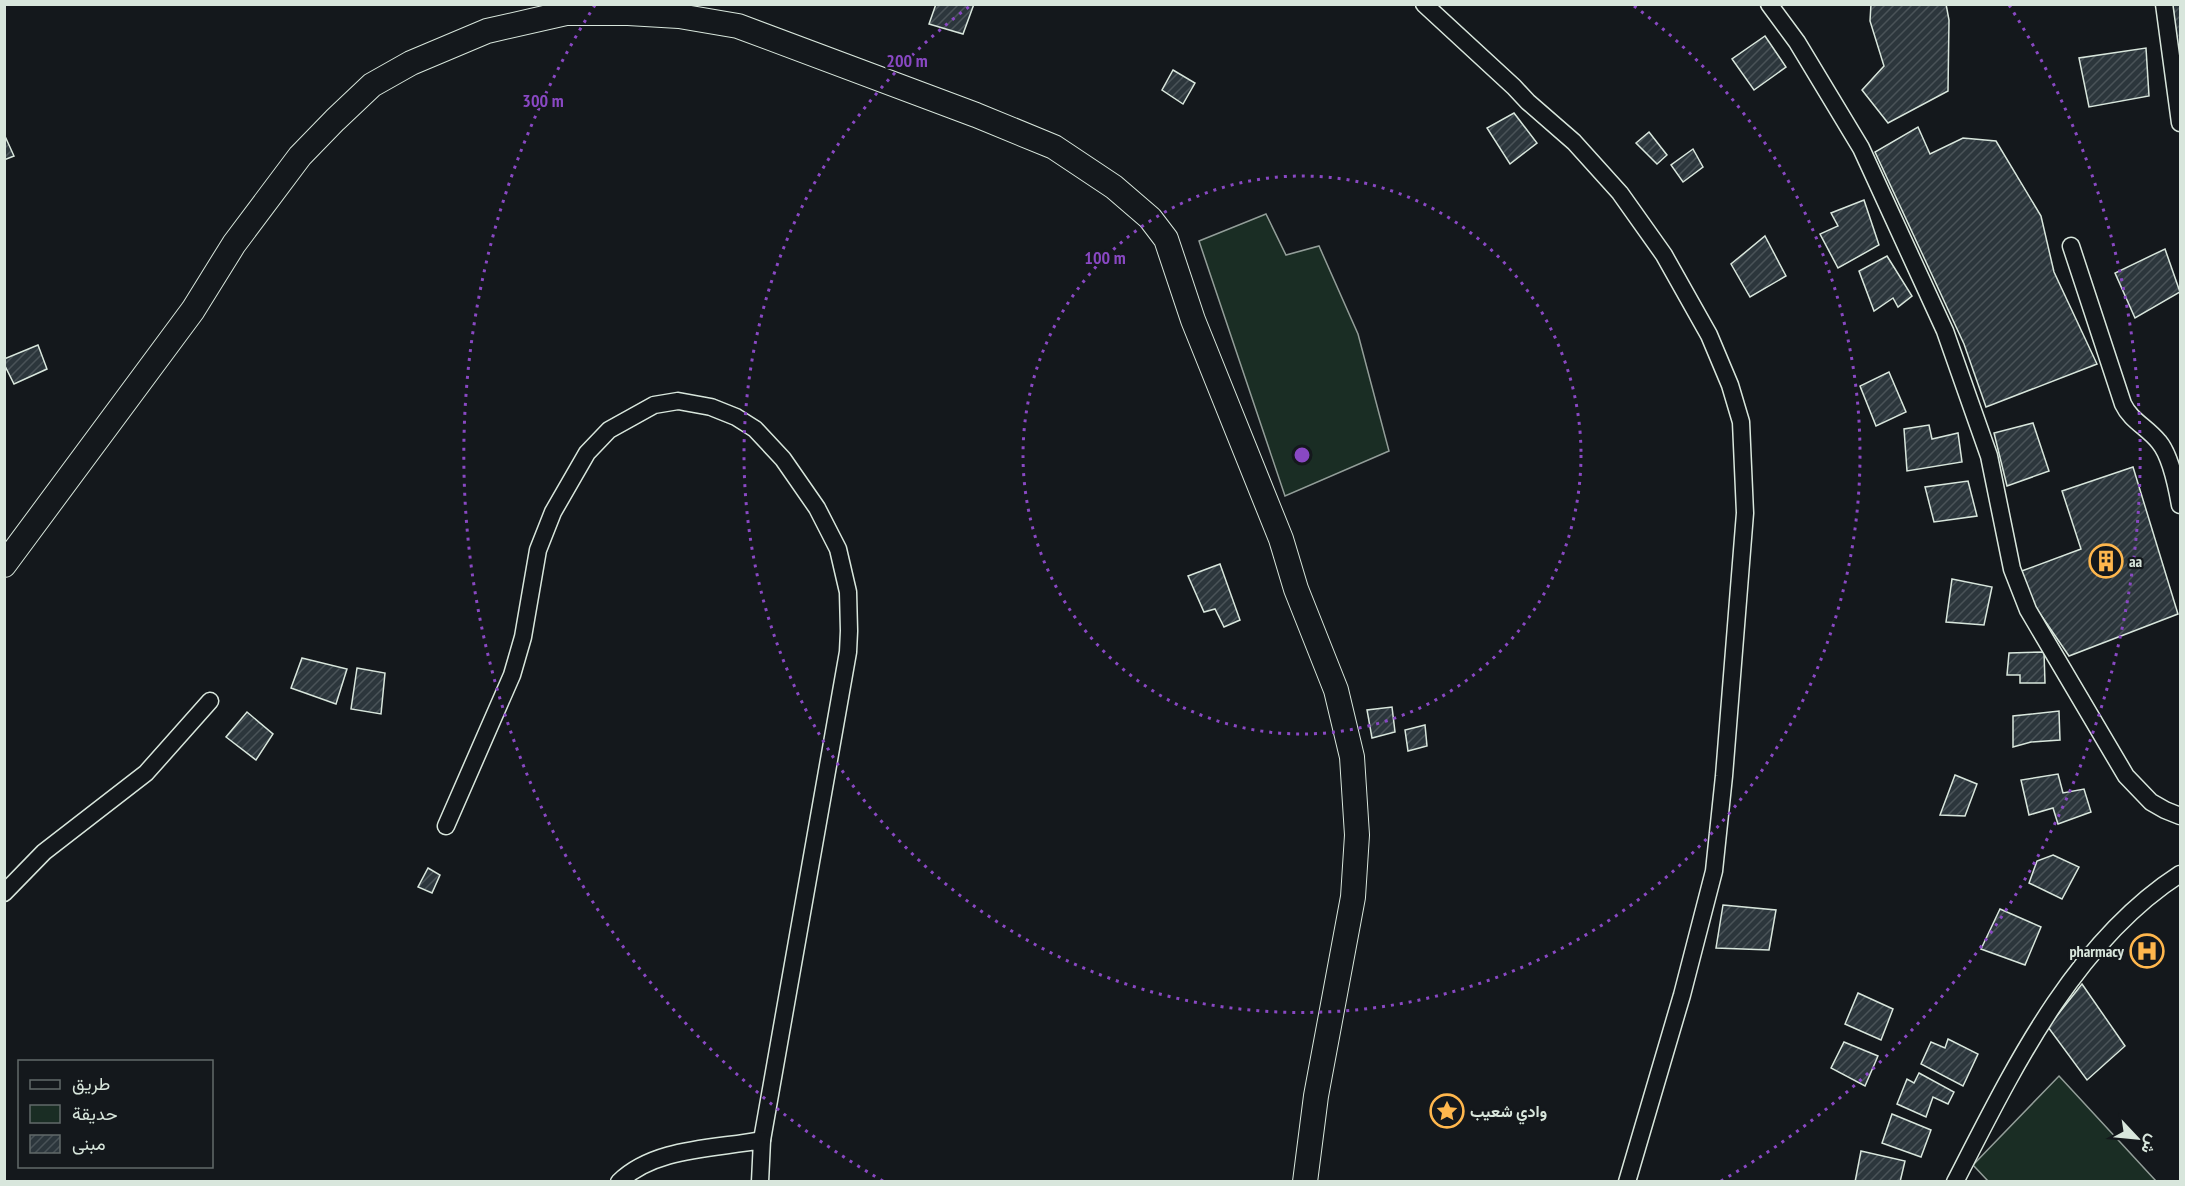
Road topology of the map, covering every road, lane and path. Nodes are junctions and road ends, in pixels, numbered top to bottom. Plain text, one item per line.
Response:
1 (1424, 4) edge
2 (1769, 4) edge
3 (2164, 4) edge
4 (2181, 123) edge
5 (2072, 246) dead end
6 (2181, 505) edge
7 (4, 565) edge
8 (210, 701) dead end
9 (2181, 816) edge
10 (446, 826) dead end
11 (2181, 874) edge
12 (4, 893) edge
13 (762, 1140) junction
14 (619, 1182) edge
15 (760, 1182) edge
16 (1305, 1182) edge
17 (1627, 1182) edge
18 (1955, 1182) edge

1 - 17 street
2 - 9 street
3 - 4 street
5 - 6 street
7 - 16 main road
8 - 12 street
10 - 13 street
11 - 18 street
13 - 14 street
13 - 15 street

